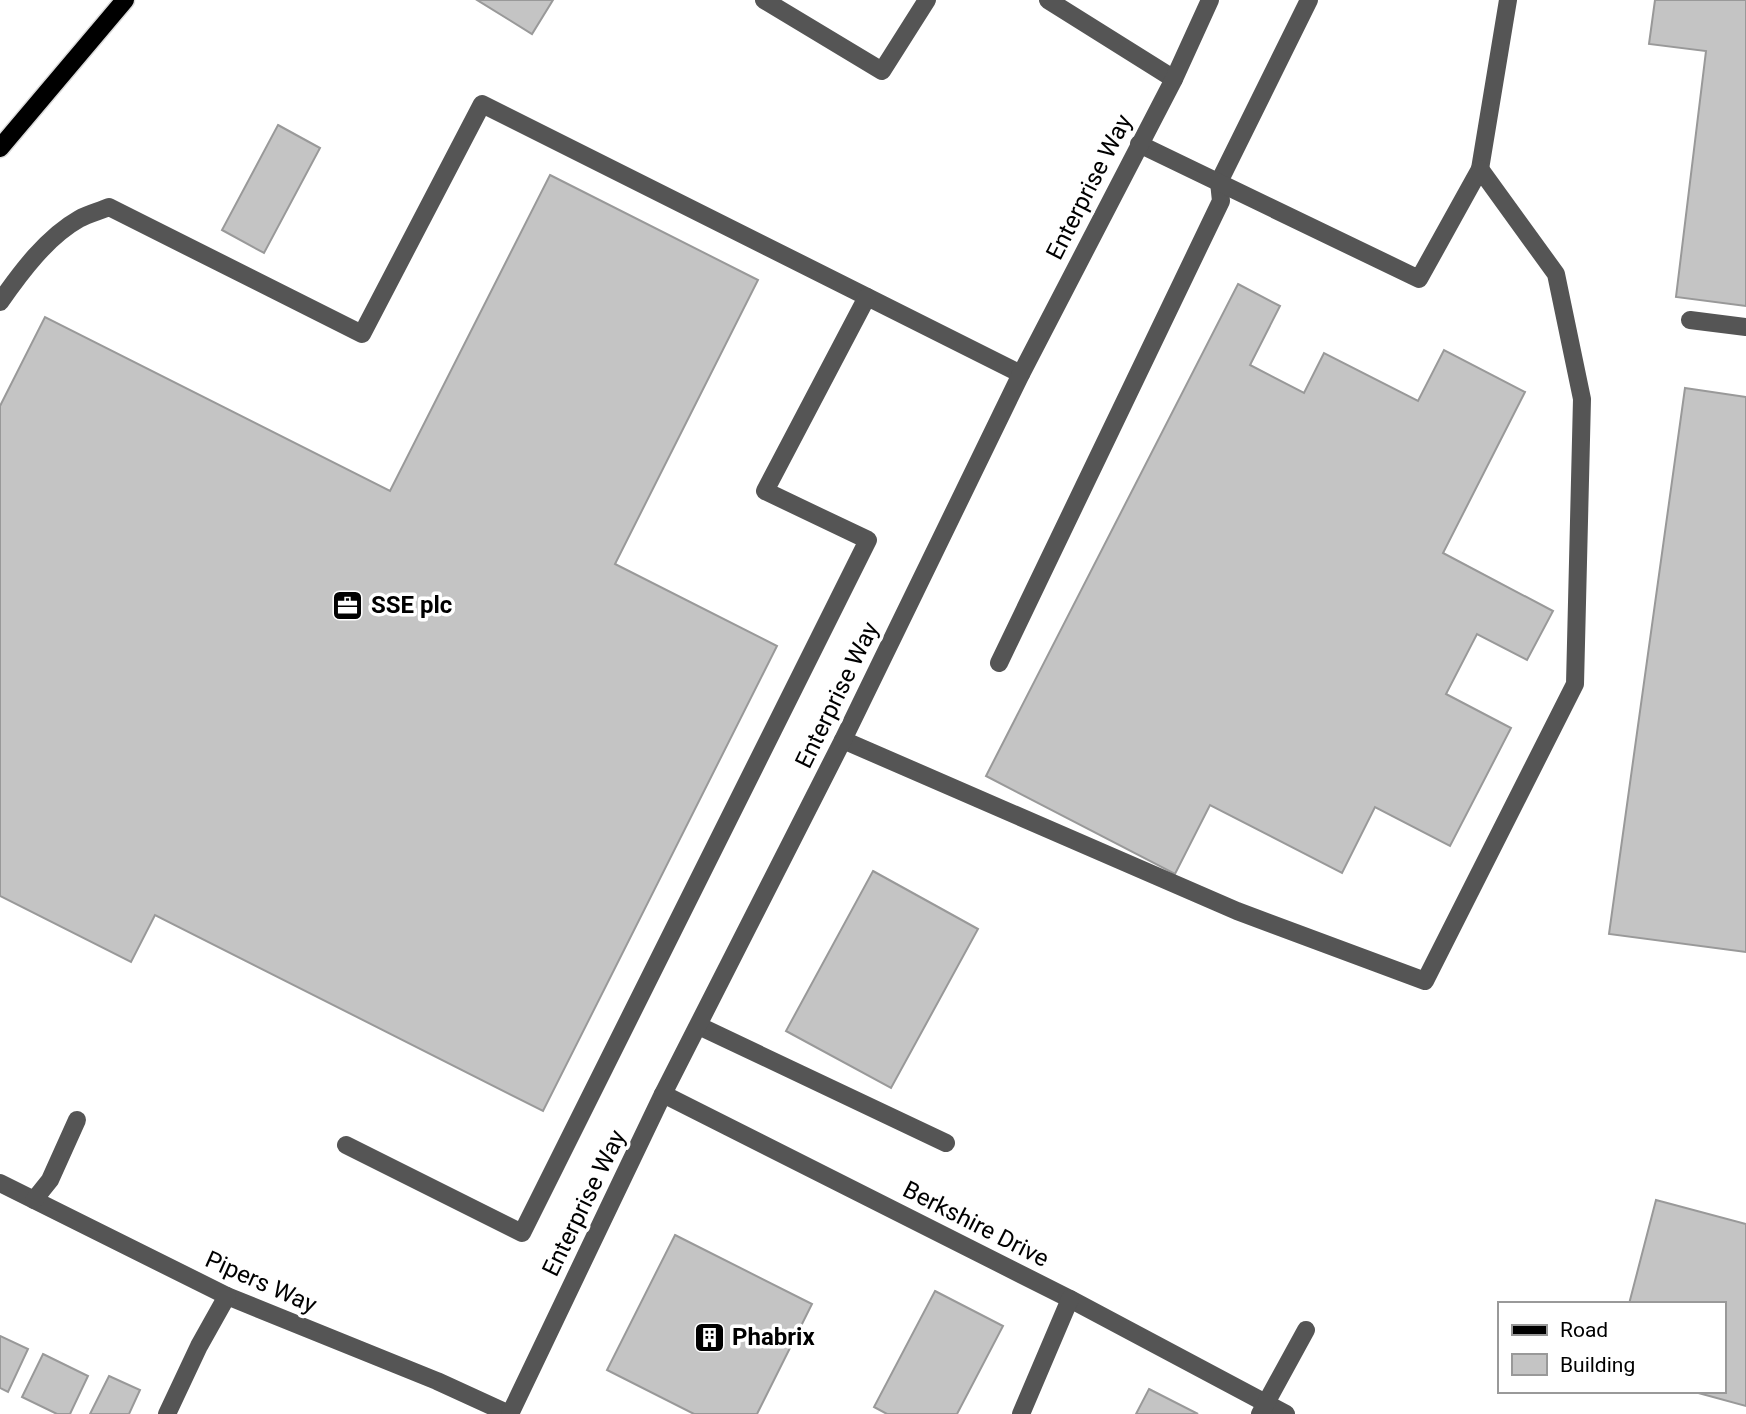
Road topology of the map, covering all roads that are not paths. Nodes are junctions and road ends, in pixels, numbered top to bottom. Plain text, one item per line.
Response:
1 (125, 0) edge
2 (764, 0) edge
3 (927, 0) edge
4 (1048, 0) edge
5 (1210, 0) edge
6 (1309, 0) edge
7 (1508, 0) edge
8 (1174, 79) junction
9 (1139, 144) junction
10 (0, 148) edge
11 (1480, 169) junction
12 (1219, 182) junction
13 (867, 298) junction
14 (0, 302) edge
15 (1690, 320) dead end
16 (1746, 327) edge
17 (1021, 374) junction
18 (999, 663) dead end
19 (843, 740) junction
20 (698, 1026) junction
21 (663, 1094) junction
22 (77, 1120) dead end
23 (946, 1143) dead end
24 (346, 1145) dead end
25 (0, 1182) edge
26 (34, 1200) junction
27 (227, 1296) junction
28 (1070, 1299) junction
29 (1306, 1330) dead end
30 (1262, 1409) edge
31 (167, 1414) edge
32 (509, 1414) edge
33 (1021, 1414) edge
34 (1286, 1414) edge

1 - 10 main road
2 - 3 street
4 - 8 street
5 - 8 street, Enterprise Way
6 - 12 street
7 - 11 street
8 - 9 street, Enterprise Way
9 - 12 street
9 - 17 street, Enterprise Way
11 - 12 street
11 - 19 street
12 - 18 street
13 - 14 street
13 - 17 street
13 - 24 street
15 - 16 street
17 - 19 street, Enterprise Way
19 - 20 street, Enterprise Way
20 - 21 street, Enterprise Way
20 - 23 street
21 - 28 street, Berkshire Drive
21 - 32 street, Enterprise Way
22 - 26 street
25 - 26 street, Pipers Way
26 - 27 street, Pipers Way
27 - 31 street
27 - 32 street, Pipers Way
28 - 30 street, Berkshire Drive
28 - 33 street
29 - 30 street
30 - 34 street, Berkshire Drive

